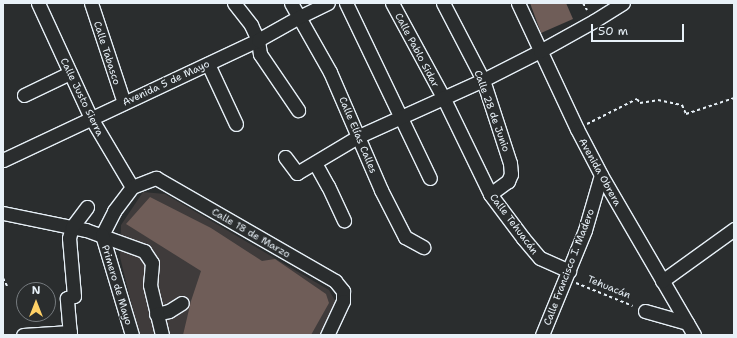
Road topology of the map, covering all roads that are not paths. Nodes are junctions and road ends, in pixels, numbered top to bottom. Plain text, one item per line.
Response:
1 (38, 3) edge
2 (91, 3) edge
3 (234, 3) edge
4 (292, 3) edge
5 (328, 3) edge
6 (346, 3) edge
7 (392, 3) edge
8 (443, 3) edge
9 (518, 3) edge
10 (623, 3) edge
11 (299, 17) junction
12 (258, 40) junction
13 (540, 51) junction
14 (208, 64) junction
15 (70, 73) junction
16 (483, 80) junction
17 (24, 95) dead end
18 (443, 97) junction
19 (124, 103) junction
20 (298, 110) dead end
21 (400, 117) junction
22 (91, 118) junction
23 (236, 124) dead end
24 (359, 136) junction
25 (284, 157) dead end
26 (3, 160) edge
27 (315, 163) junction
28 (601, 175) junction
29 (430, 178) dead end
30 (132, 188) junction
31 (490, 194) junction
32 (87, 206) dead end
33 (3, 213) edge
34 (344, 221) dead end
35 (72, 227) junction
36 (733, 231) edge
37 (102, 235) junction
38 (423, 247) dead end
39 (568, 275) junction
40 (662, 281) junction
41 (182, 303) dead end
42 (645, 311) road end
43 (156, 314) junction
44 (687, 323) junction
45 (70, 333) edge
46 (23, 335) edge
47 (132, 335) edge
48 (162, 335) edge
49 (327, 335) edge
50 (542, 335) edge
51 (694, 335) edge

1 - 15 street, Calle Justo Sierra
2 - 19 street, Calle Tabasco
3 - 12 street
4 - 11 street, Calle Elías Calles
5 - 11 street, Avenida 5 de Mayo
6 - 21 street
7 - 18 street, Calle Pablo Sidar
8 - 16 street, Calle 28 de Junio
9 - 13 street, Avenida Obrera
10 - 13 street
11 - 12 street, Avenida 5 de Mayo
11 - 24 street, Calle Elías Calles
12 - 14 street, Avenida 5 de Mayo
12 - 20 street
13 - 16 street
13 - 28 street, Avenida Obrera
14 - 19 street, Avenida 5 de Mayo
14 - 23 street
15 - 17 street
15 - 22 street, Calle Justo Sierra
16 - 18 street
16 - 31 street, Calle 28 de Junio
18 - 21 street
18 - 31 street, Calle Tehuacán
19 - 22 street, Avenida 5 de Mayo
21 - 24 street
21 - 29 street
22 - 26 street, Avenida 5 de Mayo
22 - 30 street, Calle Justo Sierra
24 - 27 street
24 - 38 street, Calle Elías Calles
25 - 27 street
27 - 34 street
28 - 39 street, Calle Francisco I. Madero
28 - 40 street, Avenida Obrera
30 - 37 street
30 - 49 street, Calle 18 de Marzo
31 - 39 street, Calle Tehuacán
32 - 35 street
33 - 35 street
35 - 37 street
35 - 45 street
36 - 40 street
37 - 43 street
37 - 47 street, Primero de Mayo
39 - 50 street, Calle Francisco I. Madero
40 - 44 street, Avenida Obrera
41 - 43 street
42 - 44 street
43 - 48 street
44 - 51 street, Avenida Obrera
45 - 46 street

